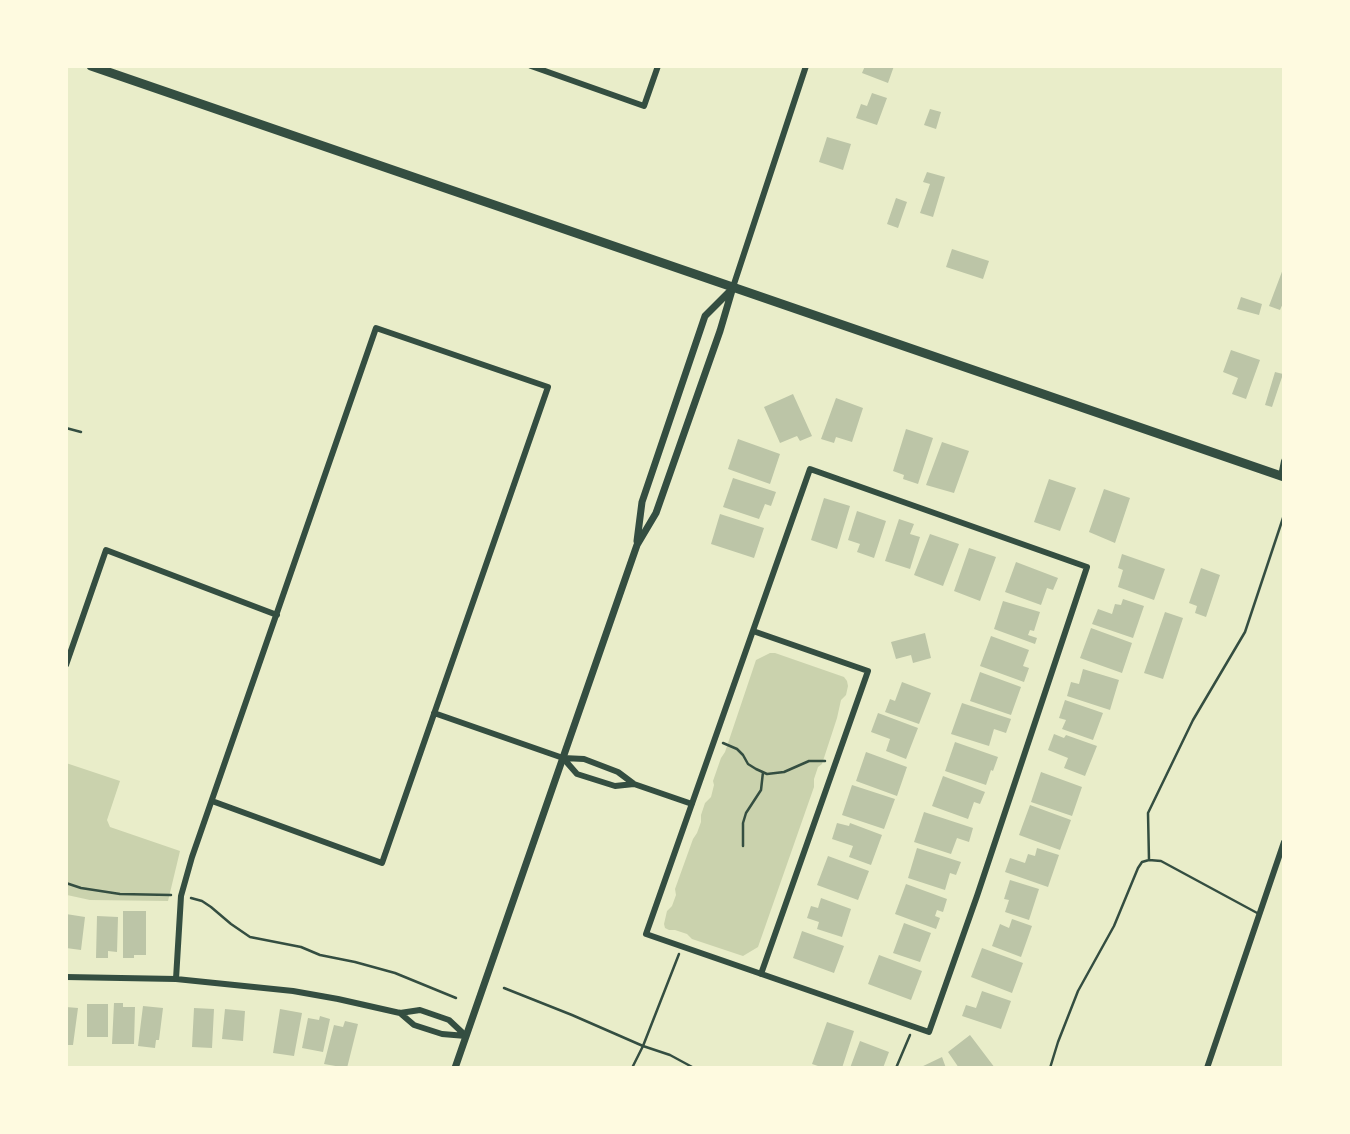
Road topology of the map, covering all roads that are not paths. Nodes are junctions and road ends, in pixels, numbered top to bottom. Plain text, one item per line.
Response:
1 (91, 66) edge
2 (531, 66) edge
3 (658, 66) edge
4 (806, 66) edge
5 (118, 71) edge
6 (733, 287) junction
7 (66, 428) edge
8 (82, 432) dead end
9 (1283, 461) edge
10 (1282, 476) edge
11 (1283, 515) edge
12 (637, 545) junction
13 (276, 615) junction
14 (753, 631) junction
15 (66, 665) edge
16 (434, 713) junction
17 (563, 758) junction
18 (634, 784) junction
19 (212, 802) junction
20 (692, 804) junction
21 (1283, 842) edge
22 (1149, 860) junction
23 (1259, 914) junction
24 (761, 974) junction
25 (66, 977) edge
26 (176, 979) junction
27 (400, 1013) junction
28 (466, 1037) junction
29 (455, 1068) edge
30 (1050, 1068) edge
31 (1207, 1068) edge

1 - 5 main road
2 - 3 street
4 - 6 street
5 - 6 main road
6 - 10 main road
6 - 12 street
6 - 12 street
7 - 8 lane
9 - 10 street
11 - 22 lane
12 - 17 street
13 - 15 street
13 - 16 street
13 - 19 street
14 - 20 street
14 - 24 street
14 - 24 street
16 - 17 street
16 - 19 street
17 - 18 street
17 - 18 street
17 - 28 street
18 - 20 street
19 - 26 street
20 - 24 street
21 - 23 street
22 - 23 lane
22 - 30 lane
23 - 31 street
25 - 26 street
26 - 27 street
27 - 28 street
27 - 28 street
28 - 29 street

